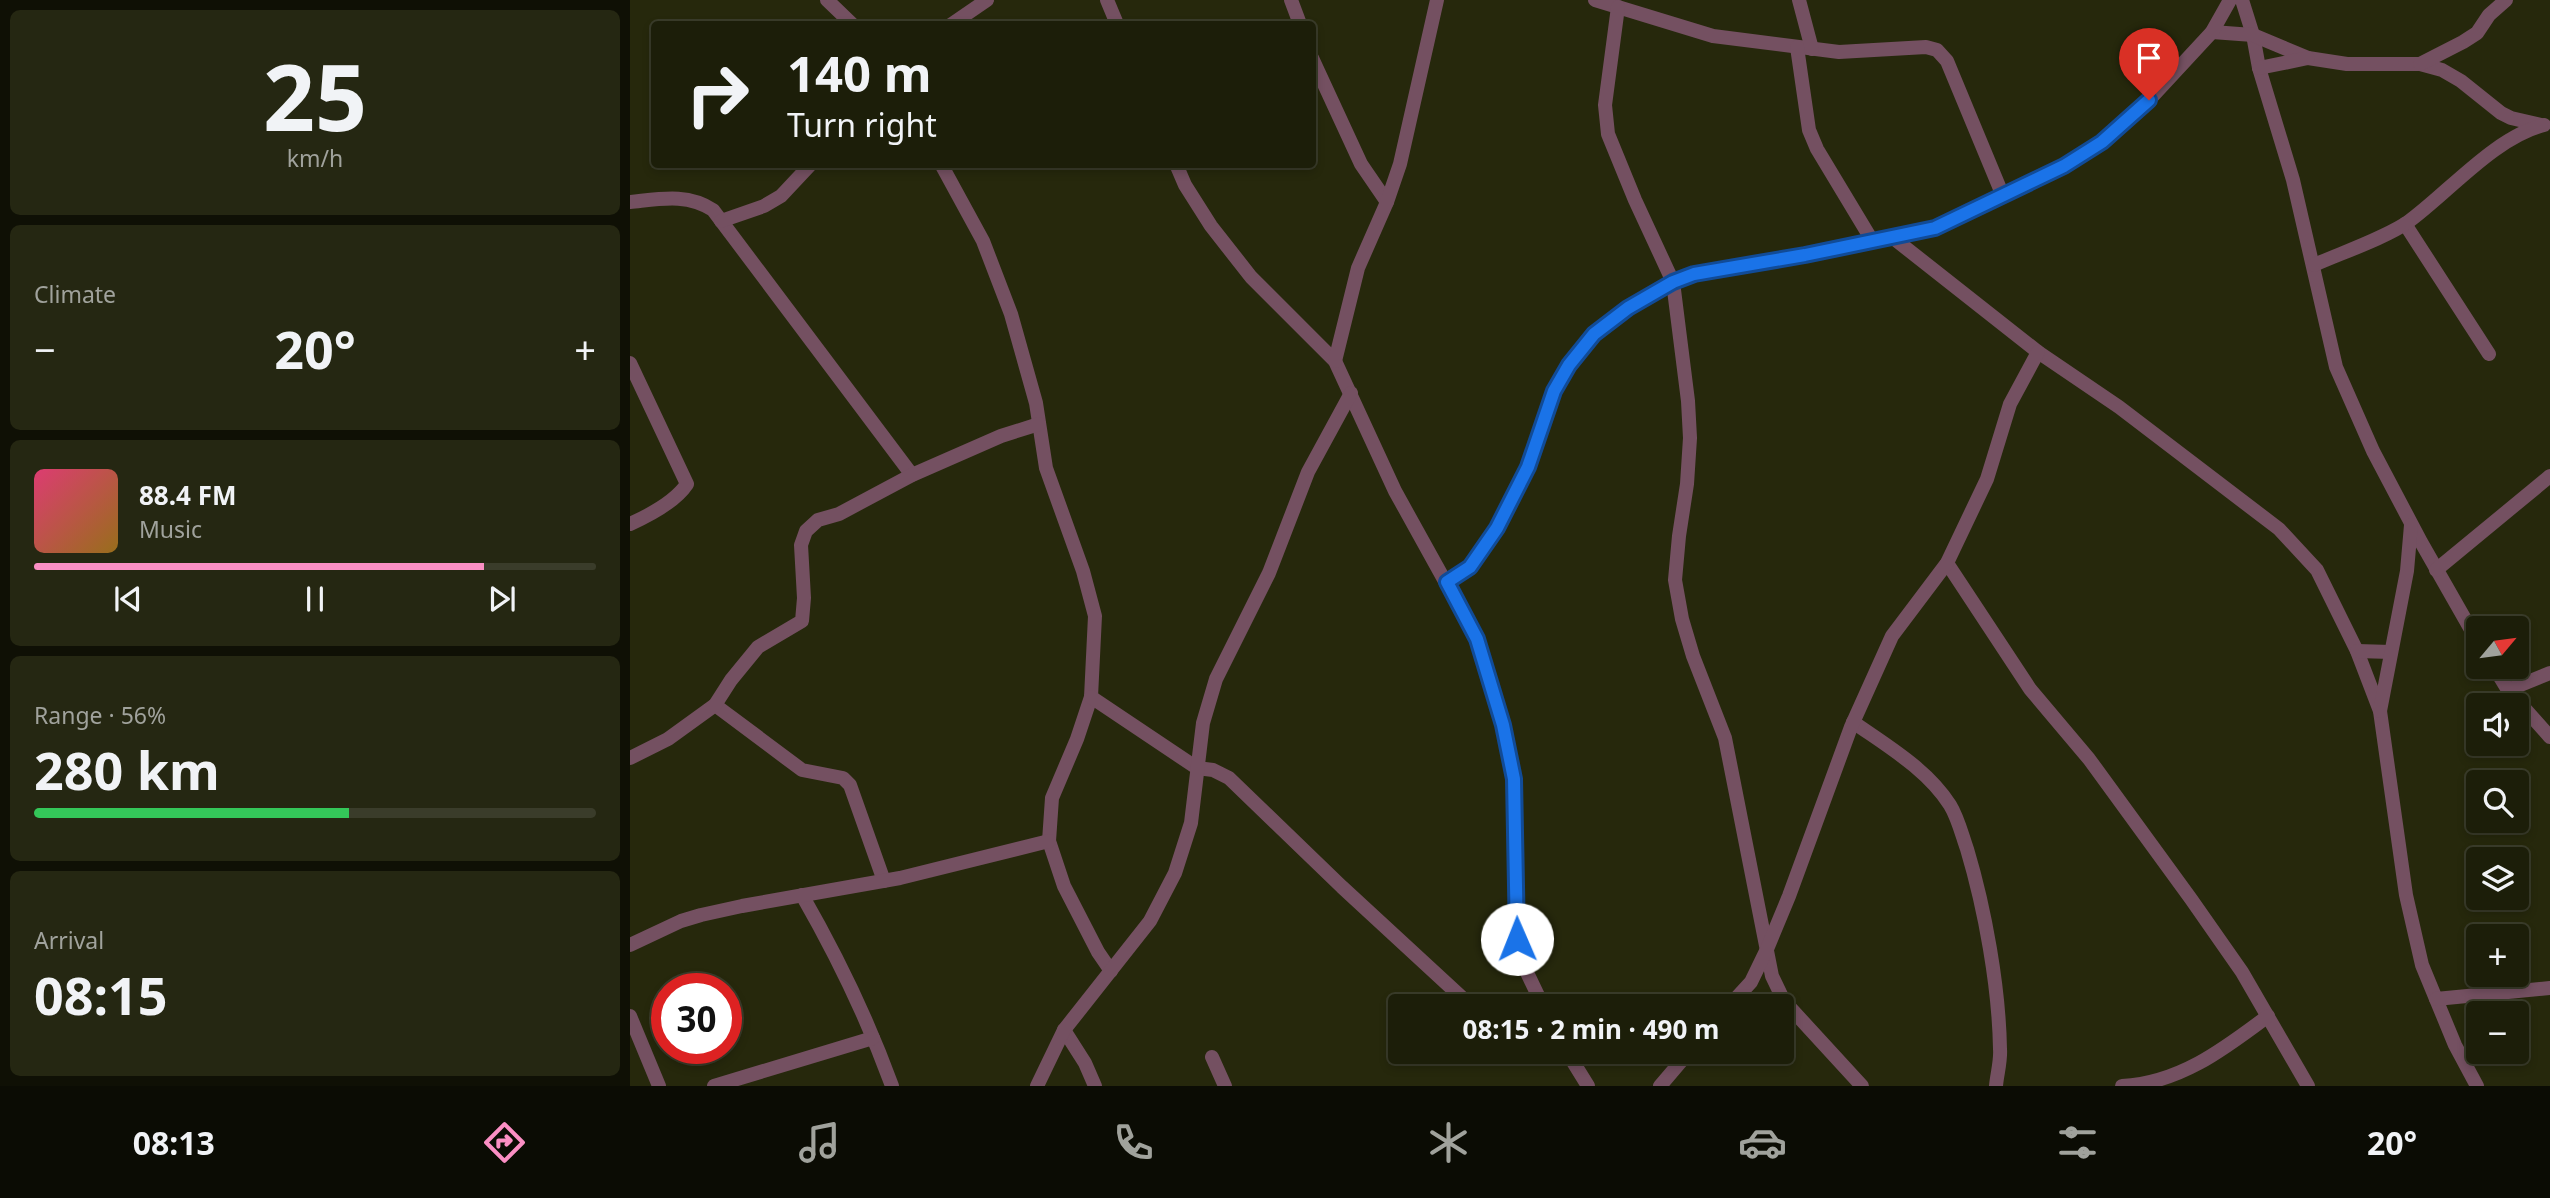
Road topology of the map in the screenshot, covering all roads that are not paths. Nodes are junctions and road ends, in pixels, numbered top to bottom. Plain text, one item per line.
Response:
1 (827, 0) edge
2 (987, 0) edge
3 (1107, 0) edge
4 (1291, 0) edge
5 (1437, 0) edge
6 (1595, 0) edge
7 (1799, 0) edge
8 (2230, 0) edge
9 (2242, 0) edge
10 (2505, 0) edge
11 (1618, 7) junction
12 (849, 21) edge
13 (957, 21) edge
14 (1116, 21) edge
15 (1299, 21) edge
16 (2213, 32) junction
17 (2253, 35) junction
18 (1797, 47) junction
19 (1812, 49) junction
20 (2308, 58) junction
21 (2420, 64) junction
22 (1316, 67) edge
23 (2259, 68) junction
24 (2545, 125) edge
25 (807, 168) edge
26 (943, 168) edge
27 (1178, 168) edge
28 (2003, 196) junction
29 (630, 202) edge
30 (1387, 202) junction
31 (722, 221) junction
32 (2405, 224) junction
33 (1892, 237) junction
34 (1873, 242) junction
35 (2314, 265) junction
36 (1673, 282) junction
37 (2038, 352) junction
38 (2489, 354) dead end
39 (1335, 361) junction
40 (630, 363) edge
41 (1351, 393) junction
42 (1040, 424) junction
43 (912, 475) junction
44 (2550, 477) edge
45 (630, 524) edge
46 (2411, 524) junction
47 (1947, 563) junction
48 (2433, 564) junction
49 (2407, 571) junction
50 (1447, 582) junction
51 (2466, 621) edge
52 (2357, 652) junction
53 (2391, 652) junction
54 (2550, 673) edge
55 (2501, 679) edge
56 (2508, 690) junction
57 (1091, 697) junction
58 (715, 705) junction
59 (2380, 711) junction
60 (1853, 722) junction
61 (2550, 737) edge
62 (630, 758) edge
63 (1197, 768) junction
64 (1049, 842) junction
65 (884, 881) junction
66 (802, 895) junction
67 (630, 945) edge
68 (1766, 949) junction
69 (1111, 971) junction
70 (2550, 988) edge
71 (1458, 994) edge
72 (1537, 994) edge
73 (1740, 994) edge
74 (2436, 999) junction
75 (630, 1016) edge
76 (2268, 1016) junction
77 (1064, 1030) junction
78 (873, 1038) junction
79 (1212, 1057) dead end
80 (1574, 1064) edge
81 (1679, 1064) edge
82 (659, 1086) edge
83 (713, 1086) edge
84 (892, 1086) edge
85 (1037, 1086) edge
86 (1095, 1086) edge
87 (1225, 1086) edge
88 (1588, 1086) edge
89 (1660, 1086) edge
90 (1862, 1086) edge
91 (1996, 1086) edge
92 (2122, 1086) edge
93 (2308, 1086) edge
94 (2477, 1086) edge

1 - 12 street
2 - 13 street
3 - 14 street
4 - 15 street
5 - 30 street
6 - 11 street
7 - 19 street
8 - 16 street
9 - 17 street
10 - 21 street
11 - 18 street
11 - 36 street
16 - 17 street
16 - 28 street
17 - 20 street
17 - 23 street
18 - 19 street
18 - 34 street
19 - 28 street
20 - 21 street
20 - 23 street
21 - 24 street
22 - 30 street
23 - 35 street
24 - 32 street
25 - 31 street
26 - 42 street
27 - 39 street
28 - 33 street
29 - 31 street
30 - 39 street
31 - 43 street
32 - 35 street
32 - 38 street
33 - 34 street
33 - 37 street
34 - 36 street
35 - 46 street
36 - 50 street
36 - 68 street
37 - 47 street
37 - 52 street
39 - 41 street
40 - 45 street
41 - 50 street
41 - 63 street
42 - 43 street
42 - 57 street
43 - 58 street
44 - 48 street
46 - 48 street
46 - 49 street
47 - 60 street
47 - 76 street
48 - 49 street
48 - 51 street
49 - 53 street
50 - 72 street
52 - 53 street
52 - 59 street
53 - 59 street
54 - 56 street
55 - 56 street
56 - 61 street
57 - 63 street
57 - 64 street
58 - 62 street
58 - 65 street
59 - 74 street
60 - 68 street
60 - 91 street
63 - 69 street
63 - 71 street
64 - 65 street
64 - 69 street
65 - 66 street
66 - 67 street
66 - 78 street
68 - 73 street
68 - 90 street
69 - 77 street
70 - 74 street
74 - 94 street
75 - 82 street
76 - 92 street
76 - 93 street
77 - 85 street
77 - 86 street
78 - 83 street
78 - 84 street
79 - 87 street
80 - 88 street
81 - 89 street

